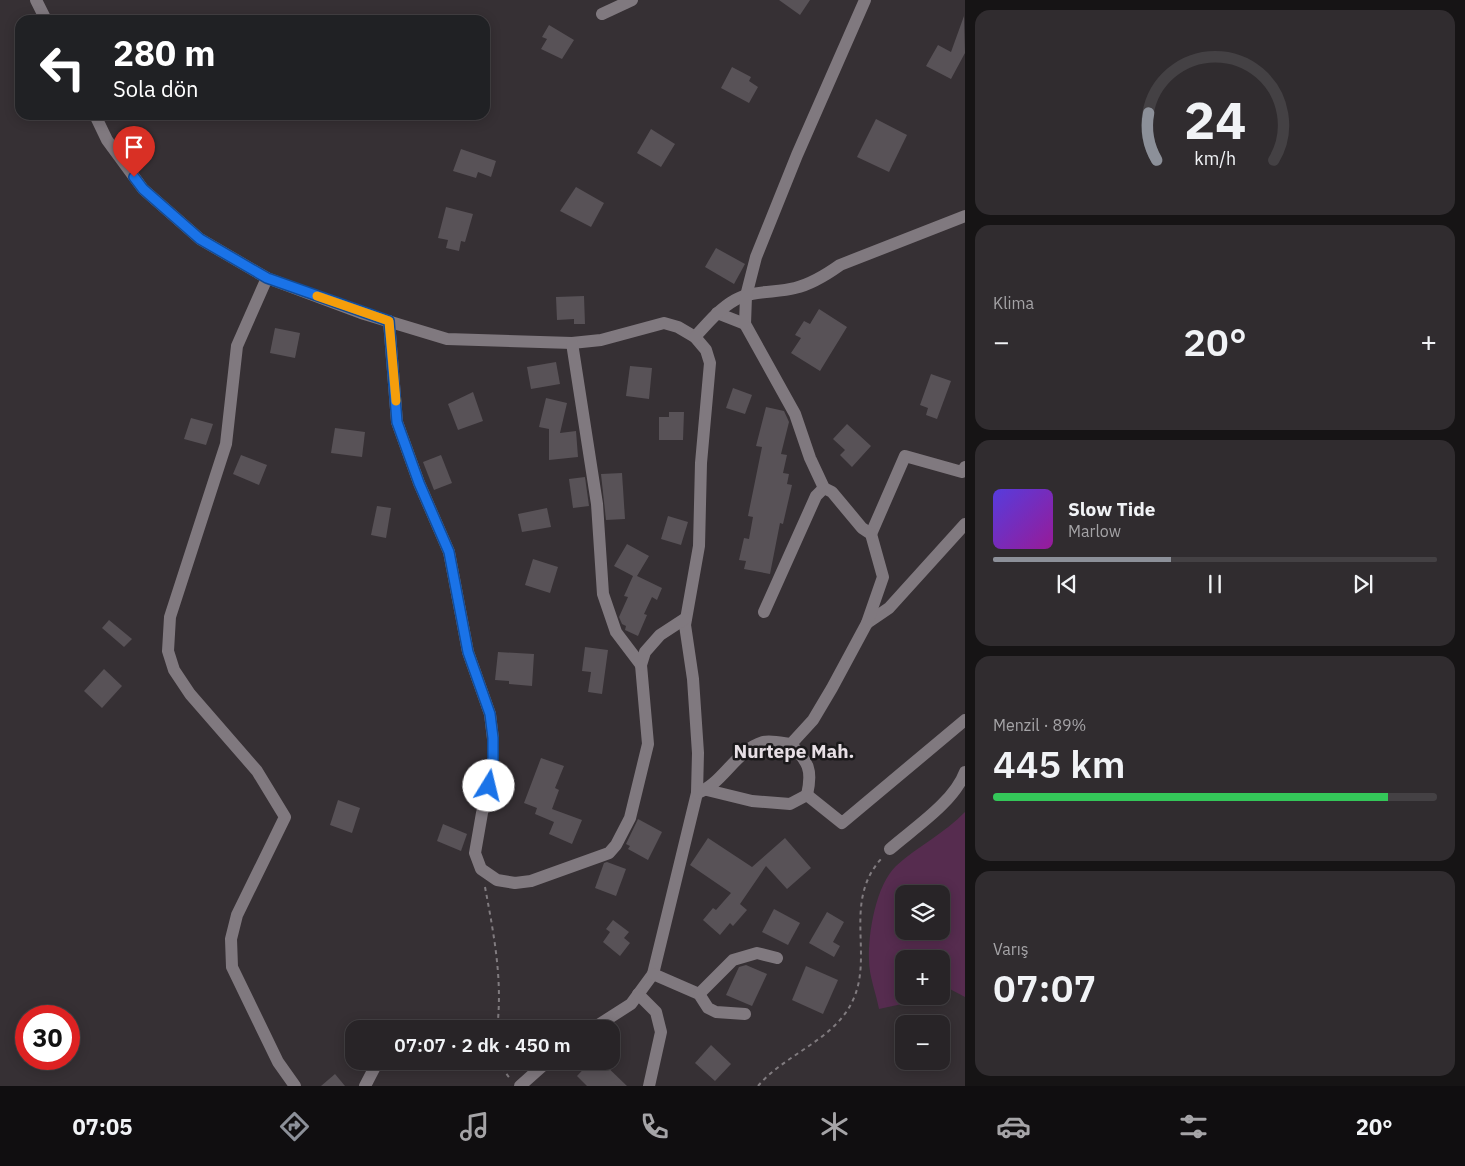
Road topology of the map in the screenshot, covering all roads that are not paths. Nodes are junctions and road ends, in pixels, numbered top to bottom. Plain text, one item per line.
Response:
1 (36, 0) edge
2 (632, 0) edge
3 (866, 0) edge
4 (602, 14) dead end
5 (44, 15) edge
6 (97, 120) edge
7 (965, 216) edge
8 (267, 278) junction
9 (746, 296) junction
10 (717, 313) junction
11 (389, 321) junction
12 (745, 324) junction
13 (695, 337) junction
14 (572, 344) junction
15 (965, 467) edge
16 (824, 488) junction
17 (965, 524) edge
18 (871, 534) junction
19 (764, 612) dead end
20 (686, 618) junction
21 (867, 623) junction
22 (641, 665) junction
23 (965, 720) edge
24 (791, 744) junction
25 (965, 772) edge
26 (702, 791) junction
27 (807, 795) junction
28 (890, 849) road end
29 (777, 958) dead end
30 (652, 974) junction
31 (638, 994) junction
32 (699, 994) junction
33 (745, 1014) dead end
34 (606, 1020) edge
35 (373, 1070) edge
36 (538, 1070) edge
37 (296, 1086) edge
38 (365, 1086) edge
39 (520, 1086) edge
40 (649, 1086) edge

1 - 5 street
2 - 4 street
3 - 9 street
6 - 8 street
7 - 9 street
8 - 11 street
8 - 37 street
9 - 10 street
9 - 12 street
10 - 12 street
10 - 13 street
11 - 14 street
11 - 22 street
12 - 16 street
13 - 14 street
13 - 20 street
14 - 22 street
15 - 18 street
16 - 18 street
16 - 19 street
17 - 21 street
18 - 21 street
20 - 22 street
20 - 26 street
21 - 24 street
23 - 27 street
24 - 26 street
24 - 27 street
25 - 28 street
26 - 27 street
26 - 30 street
29 - 32 street
30 - 31 street
30 - 32 street
31 - 34 street
31 - 40 street
32 - 33 street
35 - 38 street
36 - 39 street

